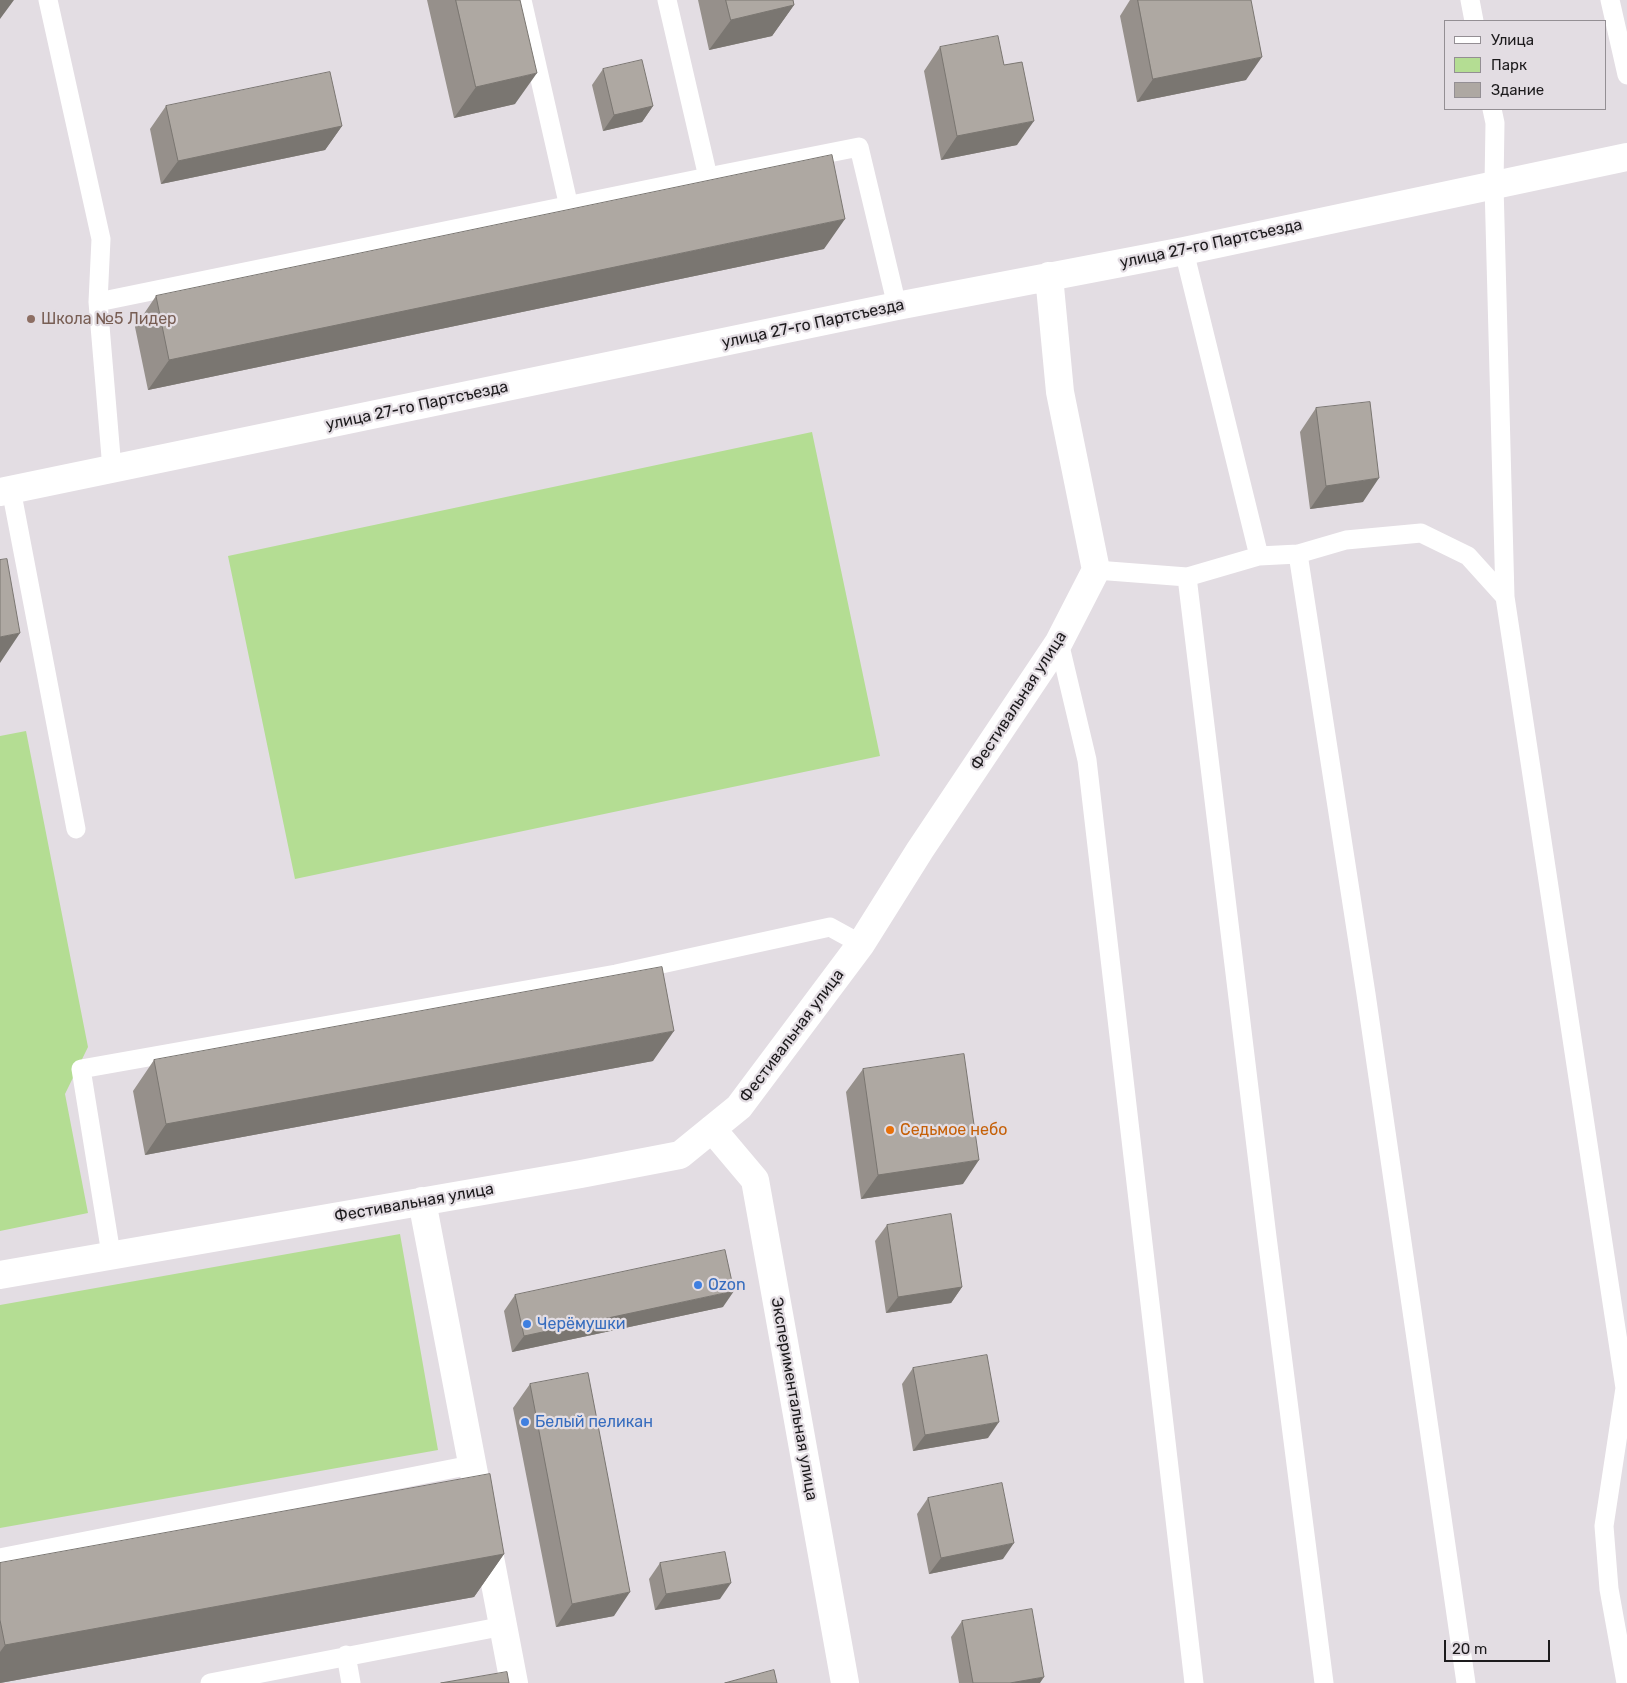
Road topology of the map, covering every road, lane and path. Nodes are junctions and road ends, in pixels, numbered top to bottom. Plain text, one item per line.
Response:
1 (48, 0) edge
2 (522, 0) edge
3 (667, 0) edge
4 (1470, 0) edge
5 (1610, 0) edge
6 (1474, 20) edge
7 (1627, 75) edge
8 (1492, 110) edge
9 (1627, 157) edge
10 (708, 177) junction
11 (1494, 185) junction
12 (569, 207) junction
13 (1184, 251) junction
14 (1049, 276) junction
15 (98, 302) junction
16 (896, 306) junction
17 (112, 469) junction
18 (6, 490) edge
19 (1298, 554) junction
20 (1259, 556) junction
21 (1096, 570) junction
22 (1187, 578) junction
23 (1505, 597) junction
24 (1059, 642) junction
25 (76, 829) dead end
26 (861, 944) junction
27 (712, 1129) junction
28 (422, 1201) junction
29 (111, 1254) junction
30 (0, 1274) edge
31 (471, 1465) junction
32 (0, 1558) edge
33 (504, 1626) junction
34 (346, 1655) junction
35 (215, 1683) edge
36 (351, 1683) edge
37 (514, 1683) edge
38 (845, 1683) edge
39 (1194, 1683) edge
40 (1324, 1683) edge
41 (1466, 1683) edge
42 (1626, 1683) edge

1 - 15 lane
2 - 12 lane
3 - 10 lane
4 - 6 lane
5 - 7 lane
8 - 11 lane
9 - 11 street, улица 27-го Партсъезда
10 - 12 lane
10 - 16 lane
11 - 13 street, улица 27-го Партсъезда
11 - 23 lane
12 - 15 lane
13 - 14 street, улица 27-го Партсъезда
13 - 20 lane
14 - 16 street, улица 27-го Партсъезда
14 - 21 street
15 - 17 lane
16 - 17 street, улица 27-го Партсъезда
17 - 18 street, улица 27-го Партсъезда
18 - 25 lane
19 - 20 lane
19 - 23 lane
19 - 41 lane
20 - 22 lane
21 - 22 lane
21 - 24 street, Фестивальная улица
22 - 40 lane
23 - 42 lane
24 - 26 street, Фестивальная улица
24 - 39 lane
26 - 27 street, Фестивальная улица
26 - 29 lane
27 - 28 street, Фестивальная улица
27 - 38 street, Экспериментальная улица
28 - 29 street, Фестивальная улица
28 - 31 street
29 - 30 street, Фестивальная улица
31 - 32 lane
31 - 33 street
33 - 34 lane
33 - 37 street
34 - 35 lane
34 - 36 lane

